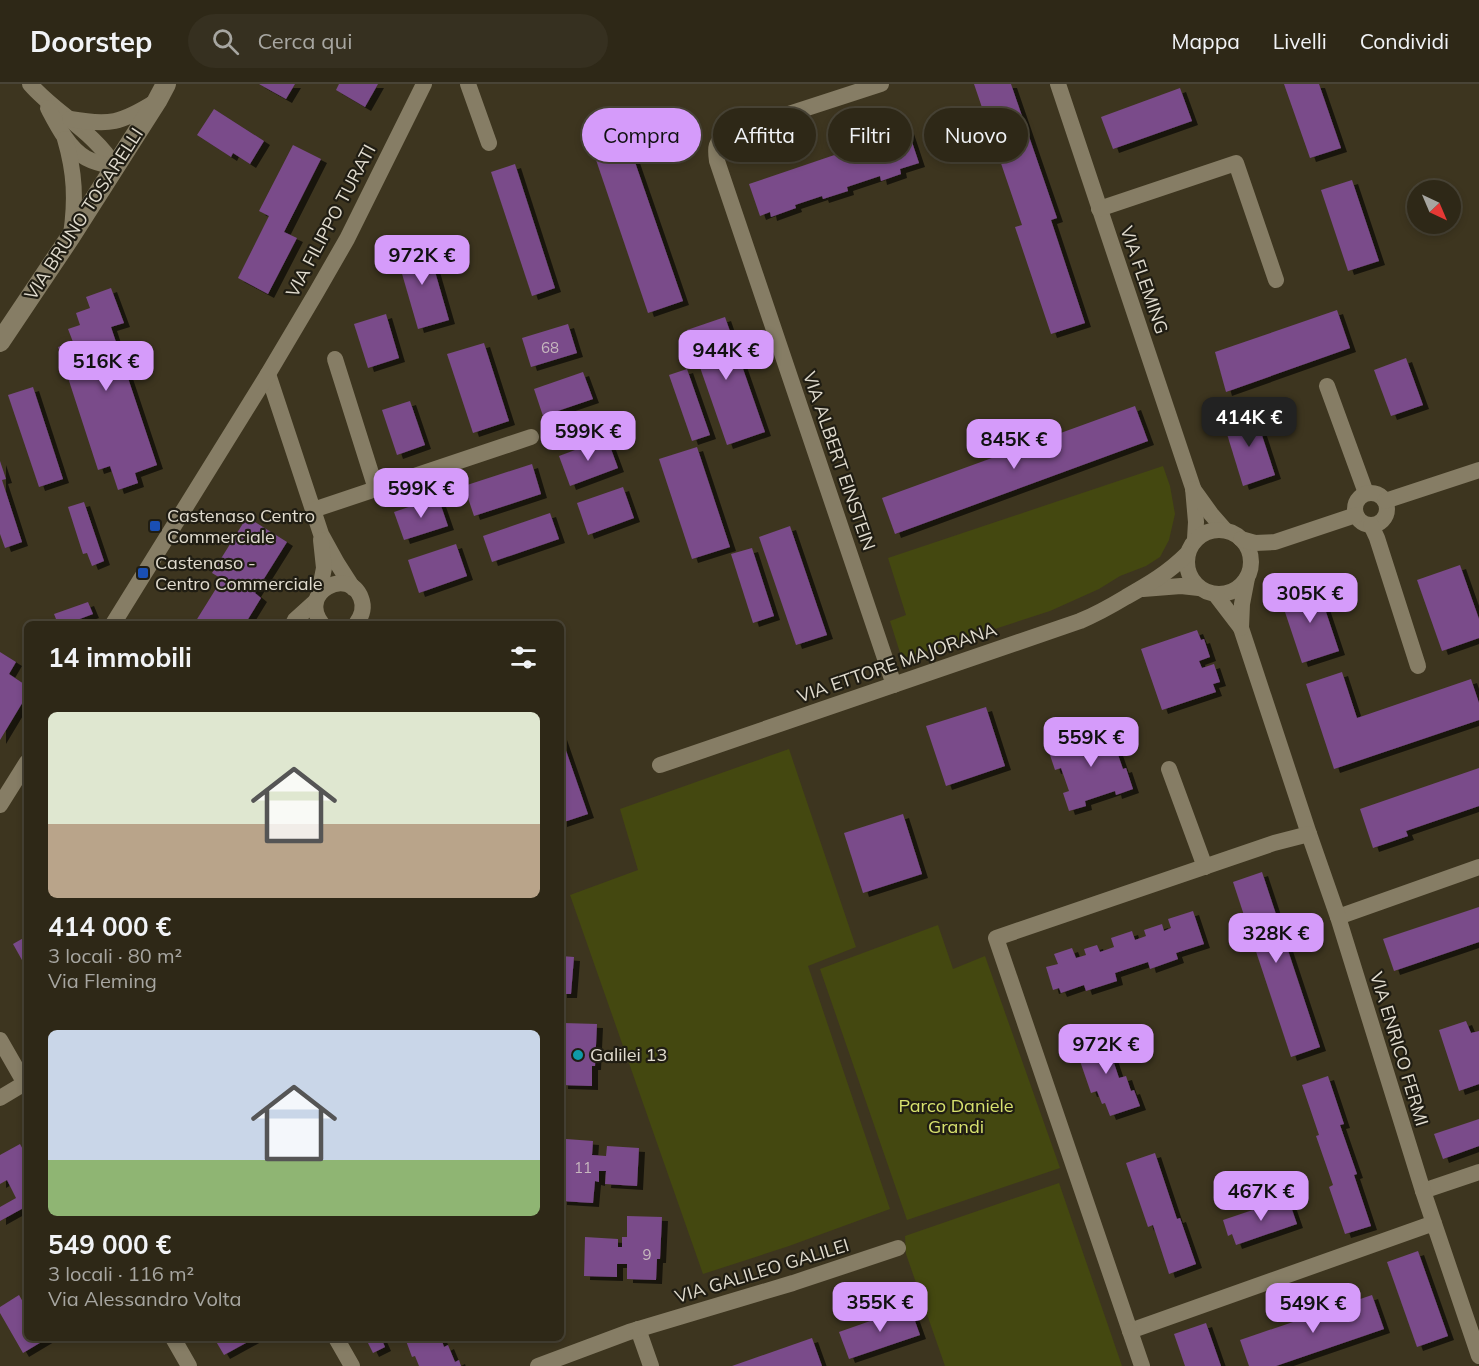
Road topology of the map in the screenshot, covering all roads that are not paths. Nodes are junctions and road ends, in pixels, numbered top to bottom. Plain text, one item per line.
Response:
1 (424, 84) edge
2 (468, 84) edge
3 (881, 84) edge
4 (1058, 84) edge
5 (36, 90) edge
6 (162, 92) edge
7 (66, 126) junction
8 (489, 143) dead end
9 (115, 167) junction
10 (1099, 209) junction
11 (71, 236) junction
12 (1276, 280) dead end
13 (0, 342) edge
14 (335, 359) dead end
15 (268, 374) junction
16 (1327, 386) dead end
17 (531, 437) dead end
18 (1479, 470) edge
19 (1193, 488) junction
20 (376, 489) junction
21 (1366, 493) junction
22 (1385, 501) junction
23 (313, 510) junction
24 (1356, 515) junction
25 (1371, 525) junction
26 (1226, 530) junction
27 (321, 534) junction
28 (1241, 539) junction
29 (1275, 542) junction
30 (1191, 546) junction
31 (1251, 558) junction
32 (1247, 578) junction
33 (353, 588) junction
34 (1142, 589) junction
35 (1207, 591) junction
36 (318, 597) junction
37 (115, 621) edge
38 (294, 621) edge
39 (319, 621) edge
40 (359, 621) edge
41 (1241, 628) junction
42 (1418, 666) dead end
43 (894, 685) junction
44 (660, 765) dead end
45 (24, 767) edge
46 (1169, 770) dead end
47 (0, 805) edge
48 (1309, 834) junction
49 (1205, 867) junction
50 (1479, 867) edge
51 (1338, 917) junction
52 (0, 1040) edge
53 (24, 1082) edge
54 (24, 1086) edge
55 (0, 1098) edge
56 (1479, 1172) edge
57 (1423, 1191) junction
58 (1434, 1223) junction
59 (898, 1248) dead end
60 (1473, 1319) edge
61 (638, 1329) junction
62 (1130, 1331) junction
63 (175, 1341) edge
64 (338, 1341) edge
65 (1479, 1356) edge
66 (189, 1366) edge
67 (352, 1366) edge
68 (538, 1366) edge
69 (651, 1366) edge
70 (1142, 1366) edge

1 - 15 street, VIA FILIPPO TURATI
2 - 8 street
3 - 43 street, VIA ALBERT EINSTEIN
4 - 10 street, VIA FLEMING
5 - 7 street
6 - 7 street
6 - 9 street, VIA BRUNO TOSARELLI
7 - 9 street
7 - 11 street
9 - 11 street, VIA BRUNO TOSARELLI
10 - 12 street
10 - 19 street, VIA FLEMING
11 - 13 street, VIA BRUNO TOSARELLI
14 - 20 street
15 - 23 street
15 - 37 street, VIA FILIPPO TURATI
16 - 21 street
17 - 20 street
18 - 22 street
19 - 26 street, VIA FLEMING
19 - 30 street, VIA FLEMING
20 - 23 street
21 - 22 street
21 - 24 street
22 - 25 street
23 - 27 street
24 - 25 street
24 - 29 street
25 - 42 street
26 - 28 street
26 - 30 street
27 - 33 street
27 - 36 street
28 - 29 street
28 - 31 street
29 - 31 street
30 - 34 street, VIA ETTORE MAJORANA
30 - 35 street
31 - 32 street
32 - 35 street
32 - 41 street, VIA ENRICO FERMI
33 - 36 street
33 - 40 street
34 - 35 street, VIA ETTORE MAJORANA
34 - 43 street, VIA ETTORE MAJORANA
35 - 41 street, VIA ENRICO FERMI
36 - 38 street
36 - 39 street
41 - 48 street, VIA ENRICO FERMI
43 - 44 street, VIA ETTORE MAJORANA
45 - 47 street
46 - 49 street
48 - 49 street
48 - 51 street, VIA ENRICO FERMI
49 - 62 street
50 - 51 street
51 - 57 street, VIA ENRICO FERMI
52 - 53 street
54 - 55 street
56 - 57 street
57 - 58 street, VIA ENRICO FERMI
58 - 60 street, VIA ENRICO FERMI
58 - 62 street
59 - 61 street, VIA GALILEO GALILEI
60 - 65 street, VIA ENRICO FERMI
61 - 68 street, VIA GALILEO GALILEI
61 - 69 street
62 - 70 street
63 - 66 street
64 - 67 street

